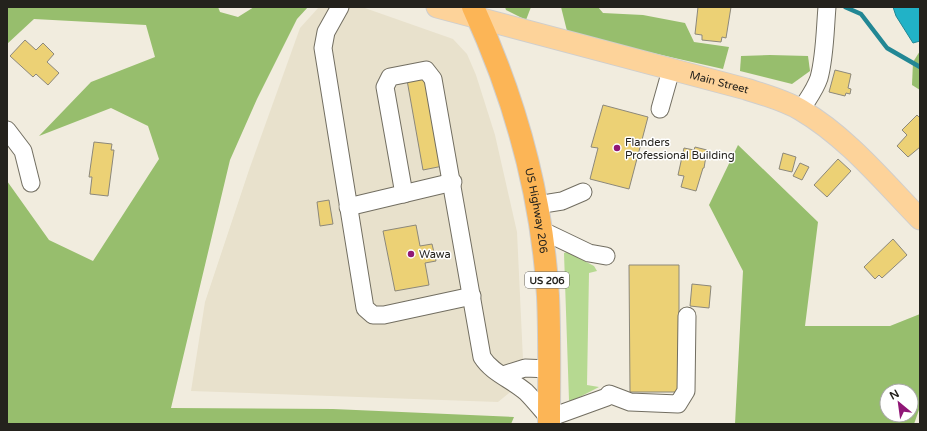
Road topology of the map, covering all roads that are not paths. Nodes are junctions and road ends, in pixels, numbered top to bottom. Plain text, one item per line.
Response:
1 (340, 7) edge
2 (437, 7) edge
3 (827, 7) edge
4 (476, 13) edge
5 (671, 70) junction
6 (660, 109) dead end
7 (801, 110) junction
8 (7, 130) edge
9 (452, 182) junction
10 (31, 183) dead end
11 (583, 192) dead end
12 (404, 194) junction
13 (537, 205) junction
14 (348, 206) junction
15 (920, 219) edge
16 (541, 230) junction
17 (606, 256) dead end
18 (472, 296) junction
19 (688, 316) dead end
20 (550, 369) junction
21 (503, 375) junction
22 (549, 421) edge

1 - 14 street
2 - 4 main road, Main Street
3 - 7 street
4 - 5 main road, Main Street
4 - 13 highway, US Highway 206 / US 206
5 - 6 street
5 - 7 main road, Main Street
7 - 15 main road, Main Street
8 - 10 street
9 - 12 street
9 - 12 street
9 - 18 street
11 - 13 street
12 - 14 street
13 - 16 highway, US Highway 206 / US 206
14 - 18 street
16 - 17 street
16 - 20 highway, US Highway 206 / US 206
18 - 21 street
19 - 22 street
20 - 21 street
20 - 22 highway, US Highway 206 / US 206
21 - 22 street

